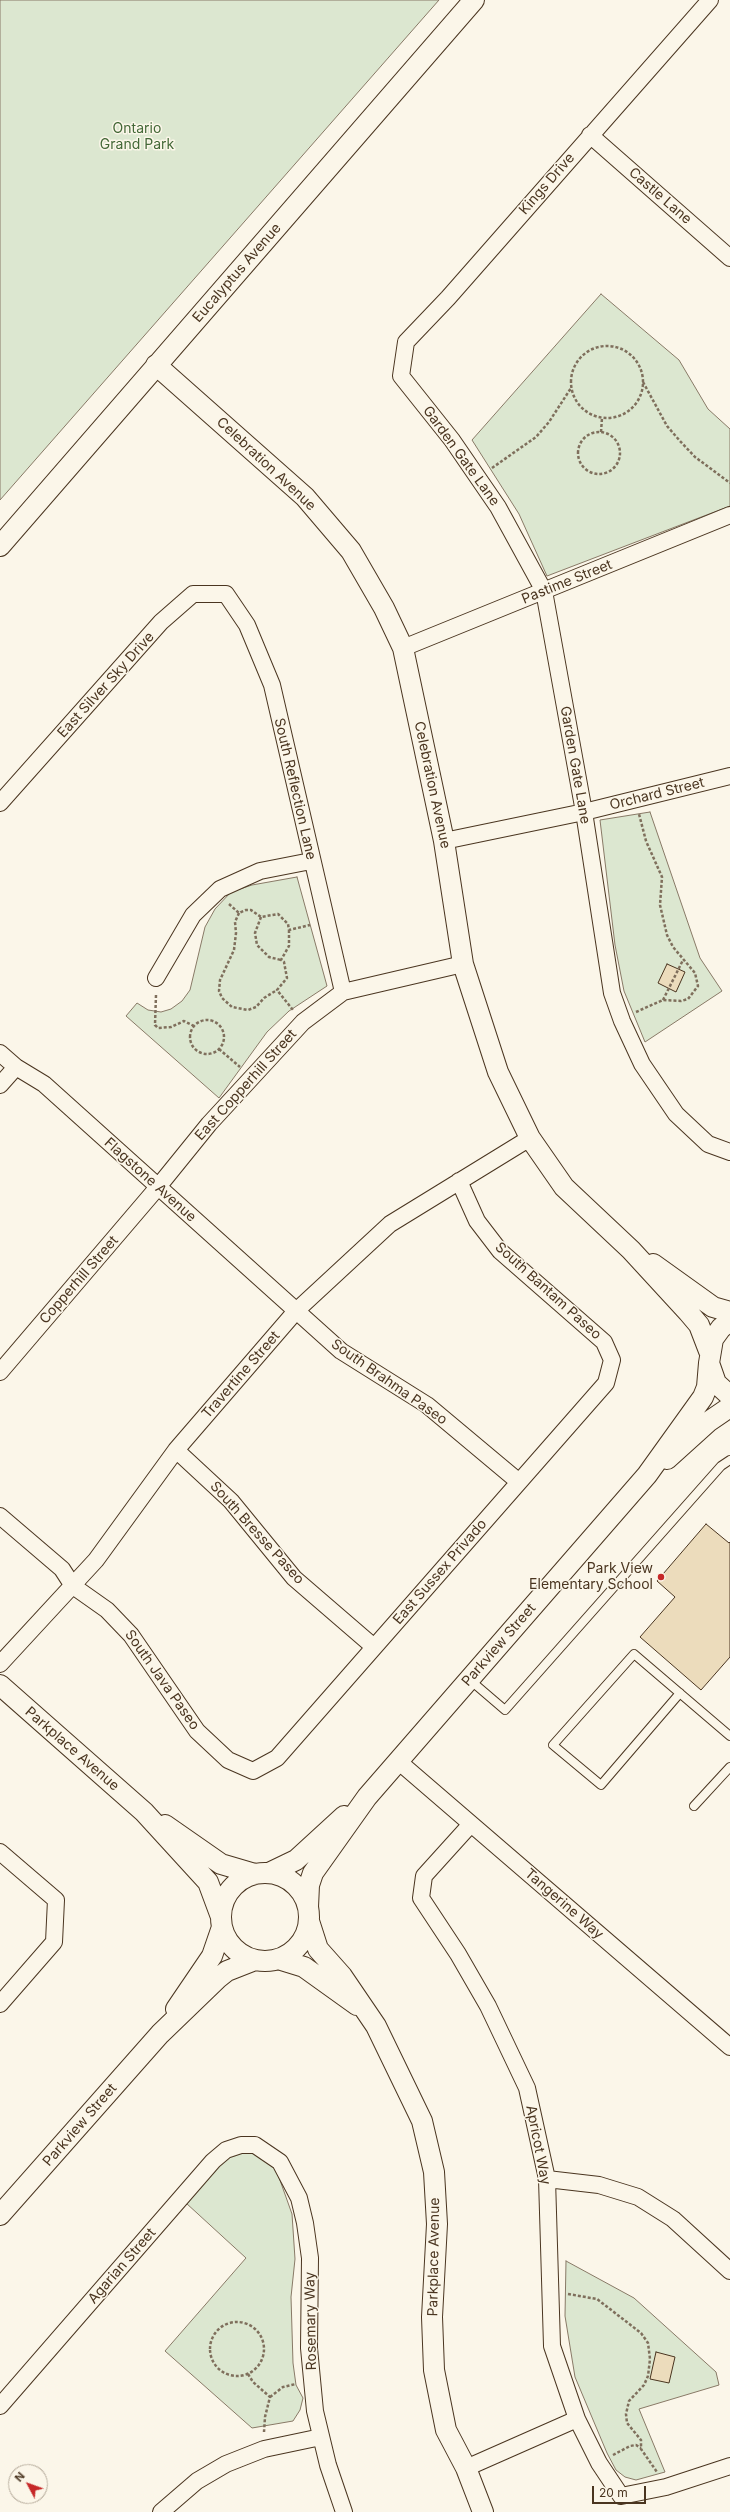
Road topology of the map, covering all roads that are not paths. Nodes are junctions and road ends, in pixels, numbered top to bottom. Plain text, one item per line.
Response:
1 (474, 0) edge
2 (710, 0) edge
3 (590, 135) junction
4 (730, 258) edge
5 (156, 365) junction
6 (401, 376) joint
7 (730, 516) edge
8 (0, 546) edge
9 (544, 591) junction
10 (226, 594) joint
11 (403, 648) junction
12 (730, 776) edge
13 (0, 803) edge
14 (584, 812) junction
15 (444, 841) junction
16 (311, 861) junction
17 (463, 964) junction
18 (156, 978) road end
19 (343, 992) junction
20 (0, 1053) edge
21 (16, 1067) junction
22 (0, 1085) edge
23 (530, 1138) junction
24 (730, 1152) edge
25 (459, 1181) junction
26 (158, 1187) junction
27 (631, 1250) junction
28 (296, 1312) junction
29 (730, 1312) edge
30 (730, 1321) edge
31 (709, 1357) junction
32 (612, 1360) joint
33 (0, 1372) edge
34 (730, 1396) edge
35 (730, 1407) edge
36 (176, 1450) junction
37 (730, 1460) edge
38 (647, 1475) junction
39 (519, 1482) junction
40 (0, 1516) edge
41 (73, 1586) junction
42 (374, 1647) junction
43 (0, 1664) edge
44 (469, 1679) junction
45 (0, 1685) edge
46 (680, 1693) junction
47 (730, 1736) edge
48 (398, 1761) junction
49 (730, 1767) edge
50 (253, 1771) joint
51 (367, 1797) junction
52 (694, 1806) dead end
53 (144, 1812) junction
54 (472, 1824) junction
55 (0, 1852) edge
56 (262, 1873) junction
57 (308, 1914) junction
58 (222, 1922) junction
59 (278, 1959) junction
60 (255, 1960) junction
61 (0, 2004) edge
62 (364, 2010) junction
63 (160, 2034) junction
64 (730, 2047) edge
65 (255, 2145) joint
66 (547, 2179) junction
67 (0, 2215) edge
68 (730, 2271) edge
69 (0, 2406) edge
70 (577, 2419) junction
71 (321, 2437) junction
72 (730, 2466) edge
73 (466, 2468) junction
74 (161, 2512) edge
75 (344, 2512) edge
76 (483, 2512) edge

1 - 5 street, Eucalyptus Avenue
2 - 3 street, Kings Drive
3 - 4 street, Castle Lane
3 - 6 street, Kings Drive
5 - 8 street, Eucalyptus Avenue
5 - 11 street, Celebration Avenue
6 - 9 street, Garden Gate Lane
7 - 9 street, Pastime Street
9 - 11 street, Pastime Street
9 - 14 street, Garden Gate Lane
10 - 13 street, East Silver Sky Drive
10 - 16 street, South Reflection Lane
11 - 15 street, Celebration Avenue
12 - 14 street, Orchard Street
14 - 15 street, Orchard Street
14 - 24 street, Garden Gate Lane
15 - 17 street, Celebration Avenue
16 - 18 street
16 - 19 street, South Reflection Lane
17 - 19 street
17 - 23 street, Celebration Avenue
19 - 26 street, East Copperhill Street
20 - 21 street, Flagstone Avenue
21 - 22 street
21 - 26 street, Flagstone Avenue
23 - 25 street, Travertine Street
23 - 27 street, Celebration Avenue
25 - 28 street, Travertine Street
25 - 32 street, South Bantam Paseo
26 - 28 street, Flagstone Avenue
26 - 33 street, Copperhill Street
27 - 29 street, Celebration Avenue
27 - 31 street, Celebration Avenue
28 - 36 street, Travertine Street
28 - 39 street, South Brahma Paseo
30 - 31 street
31 - 34 street, Celebration Avenue
31 - 38 street, Parkview Street
32 - 39 street, East Sussex Privado
35 - 38 street, Parkview Street
36 - 41 street, Travertine Street
36 - 42 street, South Bresse Paseo
37 - 44 lane
38 - 44 street, Parkview Street
39 - 42 street, East Sussex Privado
40 - 41 street
41 - 43 street, Travertine Street
41 - 50 street, South Java Paseo
42 - 50 street, East Sussex Privado
44 - 48 street, Parkview Street
45 - 53 street, Parkplace Avenue
46 - 46 lane
46 - 47 lane
48 - 51 street, Parkview Street
48 - 54 street, Tangerine Way
49 - 52 lane
51 - 56 street
51 - 57 street
53 - 56 street, Parkplace Avenue
53 - 58 street, Parkplace Avenue
54 - 64 street, Tangerine Way
54 - 66 street, Apricot Way
55 - 61 street
56 - 57 street
56 - 58 street
57 - 59 street
57 - 62 street, Parkplace Avenue
58 - 60 street
58 - 63 street
59 - 60 street
59 - 62 street, Parkplace Avenue
60 - 63 street
62 - 73 street, Parkplace Avenue
63 - 67 street, Parkview Street
65 - 69 street, Agarian Street
65 - 71 street, Rosemary Way
66 - 68 street
66 - 70 street, Apricot Way
70 - 72 street, Apricot Way
70 - 73 street
71 - 74 street
71 - 75 street, Rosemary Way
73 - 76 street, Parkplace Avenue

